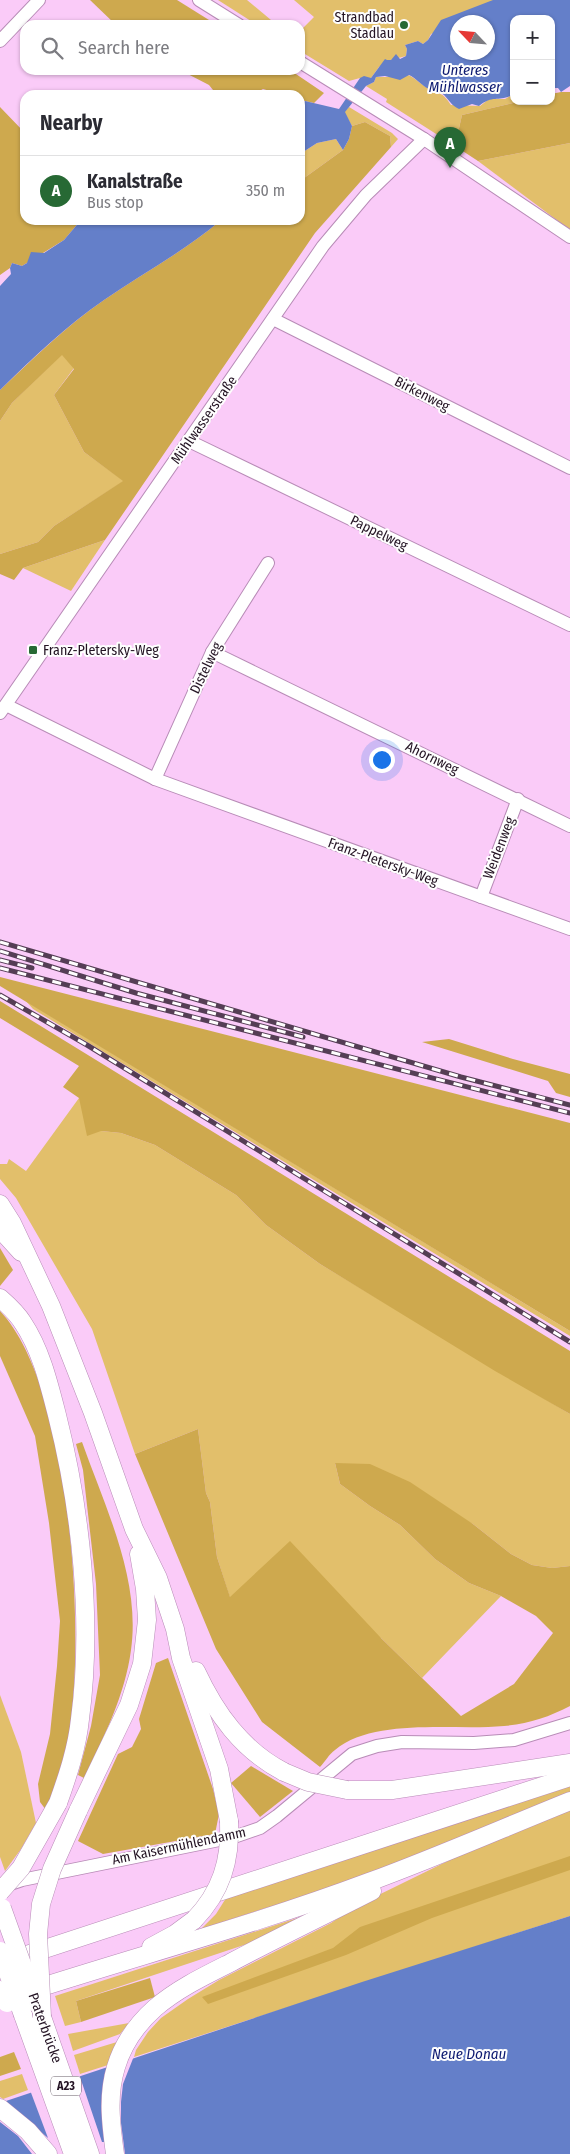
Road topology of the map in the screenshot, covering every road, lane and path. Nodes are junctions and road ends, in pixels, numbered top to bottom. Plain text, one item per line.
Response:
1 (40, 0) edge
2 (199, 0) edge
3 (20, 20) edge
4 (20, 20) edge
5 (231, 20) edge
6 (0, 41) edge
7 (305, 65) edge
8 (424, 139) junction
9 (570, 237) edge
10 (273, 319) junction
11 (189, 441) junction
12 (570, 468) edge
13 (268, 563) dead end
14 (570, 625) edge
15 (212, 652) junction
16 (3, 709) edge
17 (155, 778) junction
18 (518, 799) junction
19 (570, 826) edge
20 (481, 897) junction
21 (570, 929) edge
22 (0, 1204) edge
23 (0, 1229) edge
24 (31, 1263) junction
25 (0, 1298) edge
26 (134, 1529) junction
27 (175, 1629) junction
28 (570, 1723) edge
29 (570, 1762) edge
30 (570, 1776) edge
31 (570, 1801) edge
32 (434, 1858) junction
33 (0, 1888) edge
34 (0, 1892) edge
35 (0, 1901) edge
36 (3, 1958) edge
37 (123, 1960) junction
38 (0, 1990) edge
39 (0, 2001) edge
40 (42, 2017) junction
41 (28, 2031) junction
42 (0, 2108) edge
43 (48, 2154) edge
44 (73, 2154) edge
45 (90, 2154) edge
46 (115, 2154) edge

1 - 3 street
2 - 5 street
4 - 6 street
7 - 8 street
8 - 9 street
8 - 10 street, Mühlwasserstraße
10 - 11 street, Mühlwasserstraße
10 - 12 street, Birkenweg
11 - 14 street, Pappelweg
11 - 16 street, Mühlwasserstraße
13 - 15 street, Distelweg
15 - 17 street, Distelweg
15 - 18 street, Ahornweg
16 - 17 street, Franz-Pletersky-Weg
17 - 20 street, Franz-Pletersky-Weg
18 - 19 street, Ahornweg
18 - 20 street, Weidenweg
20 - 21 street, Franz-Pletersky-Weg
22 - 24 highway
23 - 24 highway
24 - 26 highway
25 - 34 highway, bridge
26 - 27 highway
26 - 40 highway, bridge
27 - 29 highway, bridge
27 - 37 highway, bridge
28 - 33 street, Am Kaisermühlendamm
30 - 36 highway
31 - 32 highway
32 - 37 highway
32 - 46 highway
35 - 40 highway, Praterbrücke / A23, bridge
36 - 41 highway, Praterbrücke / A23, bridge
37 - 39 highway
38 - 41 highway, bridge
40 - 45 highway, Praterbrücke / A23
41 - 44 highway, Praterbrücke / A23
42 - 43 highway

